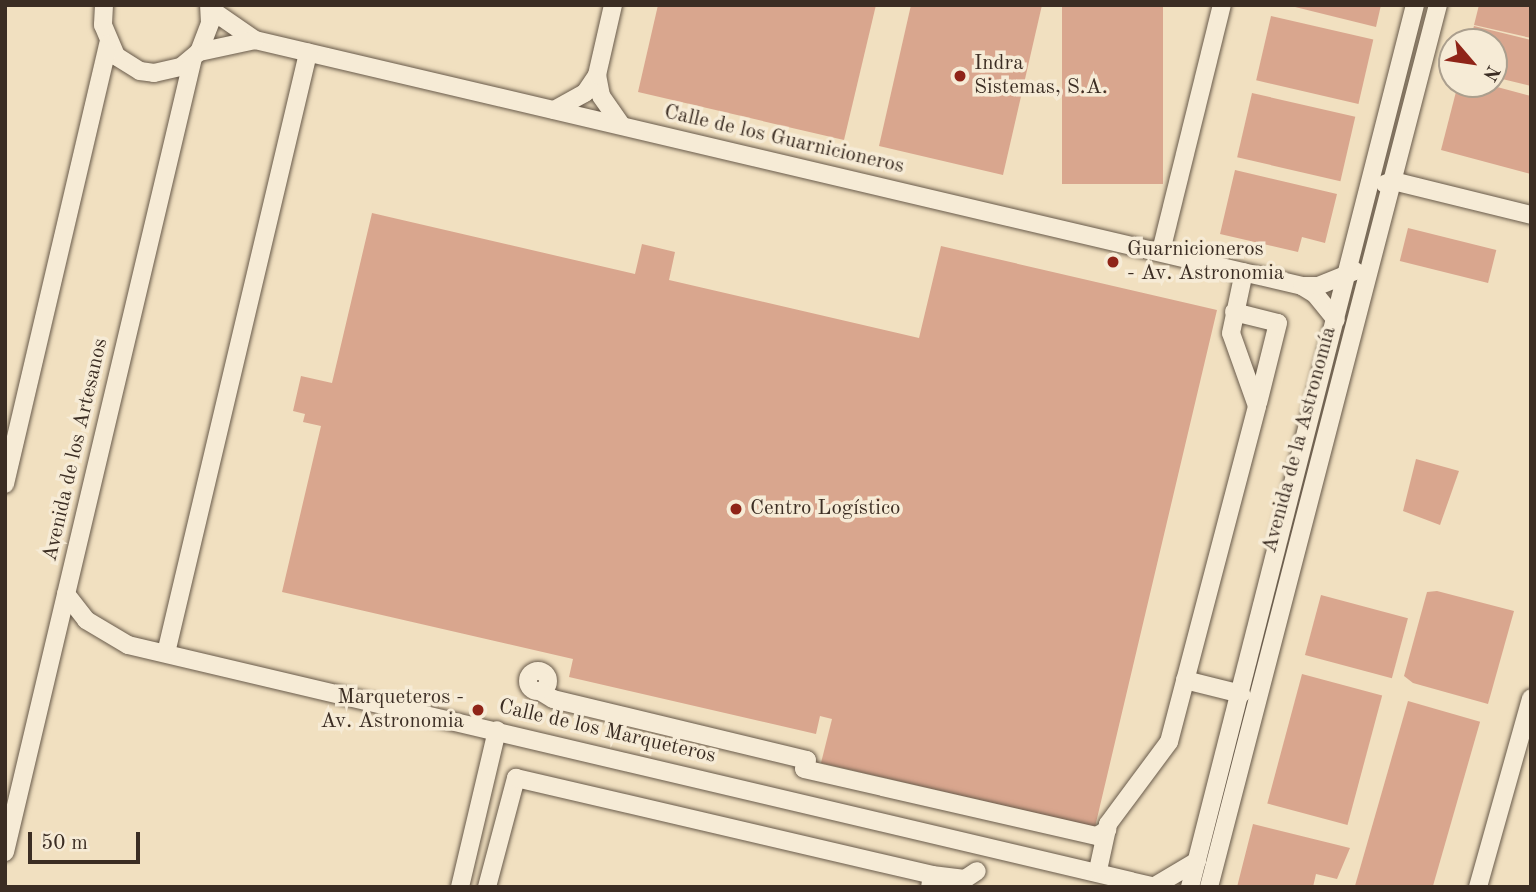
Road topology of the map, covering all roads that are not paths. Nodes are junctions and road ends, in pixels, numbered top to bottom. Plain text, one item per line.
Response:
1 (104, 5) edge
2 (613, 5) edge
3 (1222, 5) edge
4 (1415, 5) edge
5 (1438, 5) edge
6 (209, 7) edge
7 (254, 40) junction
8 (108, 44) junction
9 (308, 53) junction
10 (196, 55) junction
11 (597, 75) junction
12 (554, 110) junction
13 (621, 125) junction
14 (1380, 145) junction
15 (1394, 181) junction
16 (1367, 197) junction
17 (1531, 215) edge
18 (1161, 251) junction
19 (1370, 264) junction
20 (1244, 272) junction
21 (1348, 274) junction
22 (1302, 286) junction
23 (1234, 313) junction
24 (1336, 320) junction
25 (1257, 406) junction
26 (5, 484) edge
27 (66, 594) junction
28 (166, 653) junction
29 (1185, 680) junction
30 (540, 691) dead end
31 (1241, 694) junction
32 (1531, 698) edge
33 (503, 731) junction
34 (1524, 748) edge
35 (511, 781) junction
36 (1107, 830) junction
37 (984, 843) junction
38 (5, 852) edge
39 (1197, 861) junction
40 (1098, 870) junction
41 (977, 879) edge
42 (931, 881) edge
43 (460, 887) edge
44 (487, 887) edge
45 (1156, 887) edge
46 (1190, 887) edge
47 (1209, 887) edge
48 (1478, 887) edge

1 - 8 street
2 - 11 street
3 - 18 street
4 - 14 street, Avenida de la Astronomía
5 - 15 street, Avenida de la Astronomía
6 - 7 street, Calle de los Guarnicioneros
6 - 10 street, Avenida de los Artesanos
7 - 9 street, Calle de los Guarnicioneros
7 - 10 street, Calle de los Guarnicioneros
8 - 10 street, Calle de los Guarnicioneros
8 - 26 street
9 - 12 street, Calle de los Guarnicioneros
9 - 28 street
10 - 27 street, Avenida de los Artesanos
11 - 12 street
11 - 13 street
12 - 13 street, Calle de los Guarnicioneros
13 - 18 street, Calle de los Guarnicioneros
14 - 15 street
14 - 16 street, Avenida de la Astronomía
15 - 16 street
15 - 17 street
15 - 19 street, Avenida de la Astronomía
16 - 21 street, Avenida de la Astronomía
18 - 20 street, Calle de los Guarnicioneros
19 - 21 street, Calle de los Guarnicioneros
19 - 47 street, Avenida de la Astronomía
20 - 22 street, Calle de los Guarnicioneros
20 - 23 street
21 - 22 street, Calle de los Guarnicioneros
21 - 24 street, Avenida de la Astronomía
22 - 24 street, Calle de los Guarnicioneros
23 - 25 street
23 - 25 street
24 - 31 street, Avenida de la Astronomía
25 - 29 street
27 - 28 street, Calle de los Marqueteros
27 - 38 street, Avenida de los Artesanos
28 - 33 street, Calle de los Marqueteros
29 - 31 street
29 - 36 street
30 - 36 street
31 - 39 street, Avenida de la Astronomía
32 - 34 street
33 - 35 street
33 - 37 street, Calle de los Marqueteros
33 - 43 street
34 - 48 street
35 - 42 street
35 - 44 street
36 - 40 street
37 - 40 street, Calle de los Marqueteros
37 - 41 street
39 - 45 street, Calle de los Marqueteros
39 - 46 street, Avenida de la Astronomía
40 - 45 street, Calle de los Marqueteros
41 - 42 street

